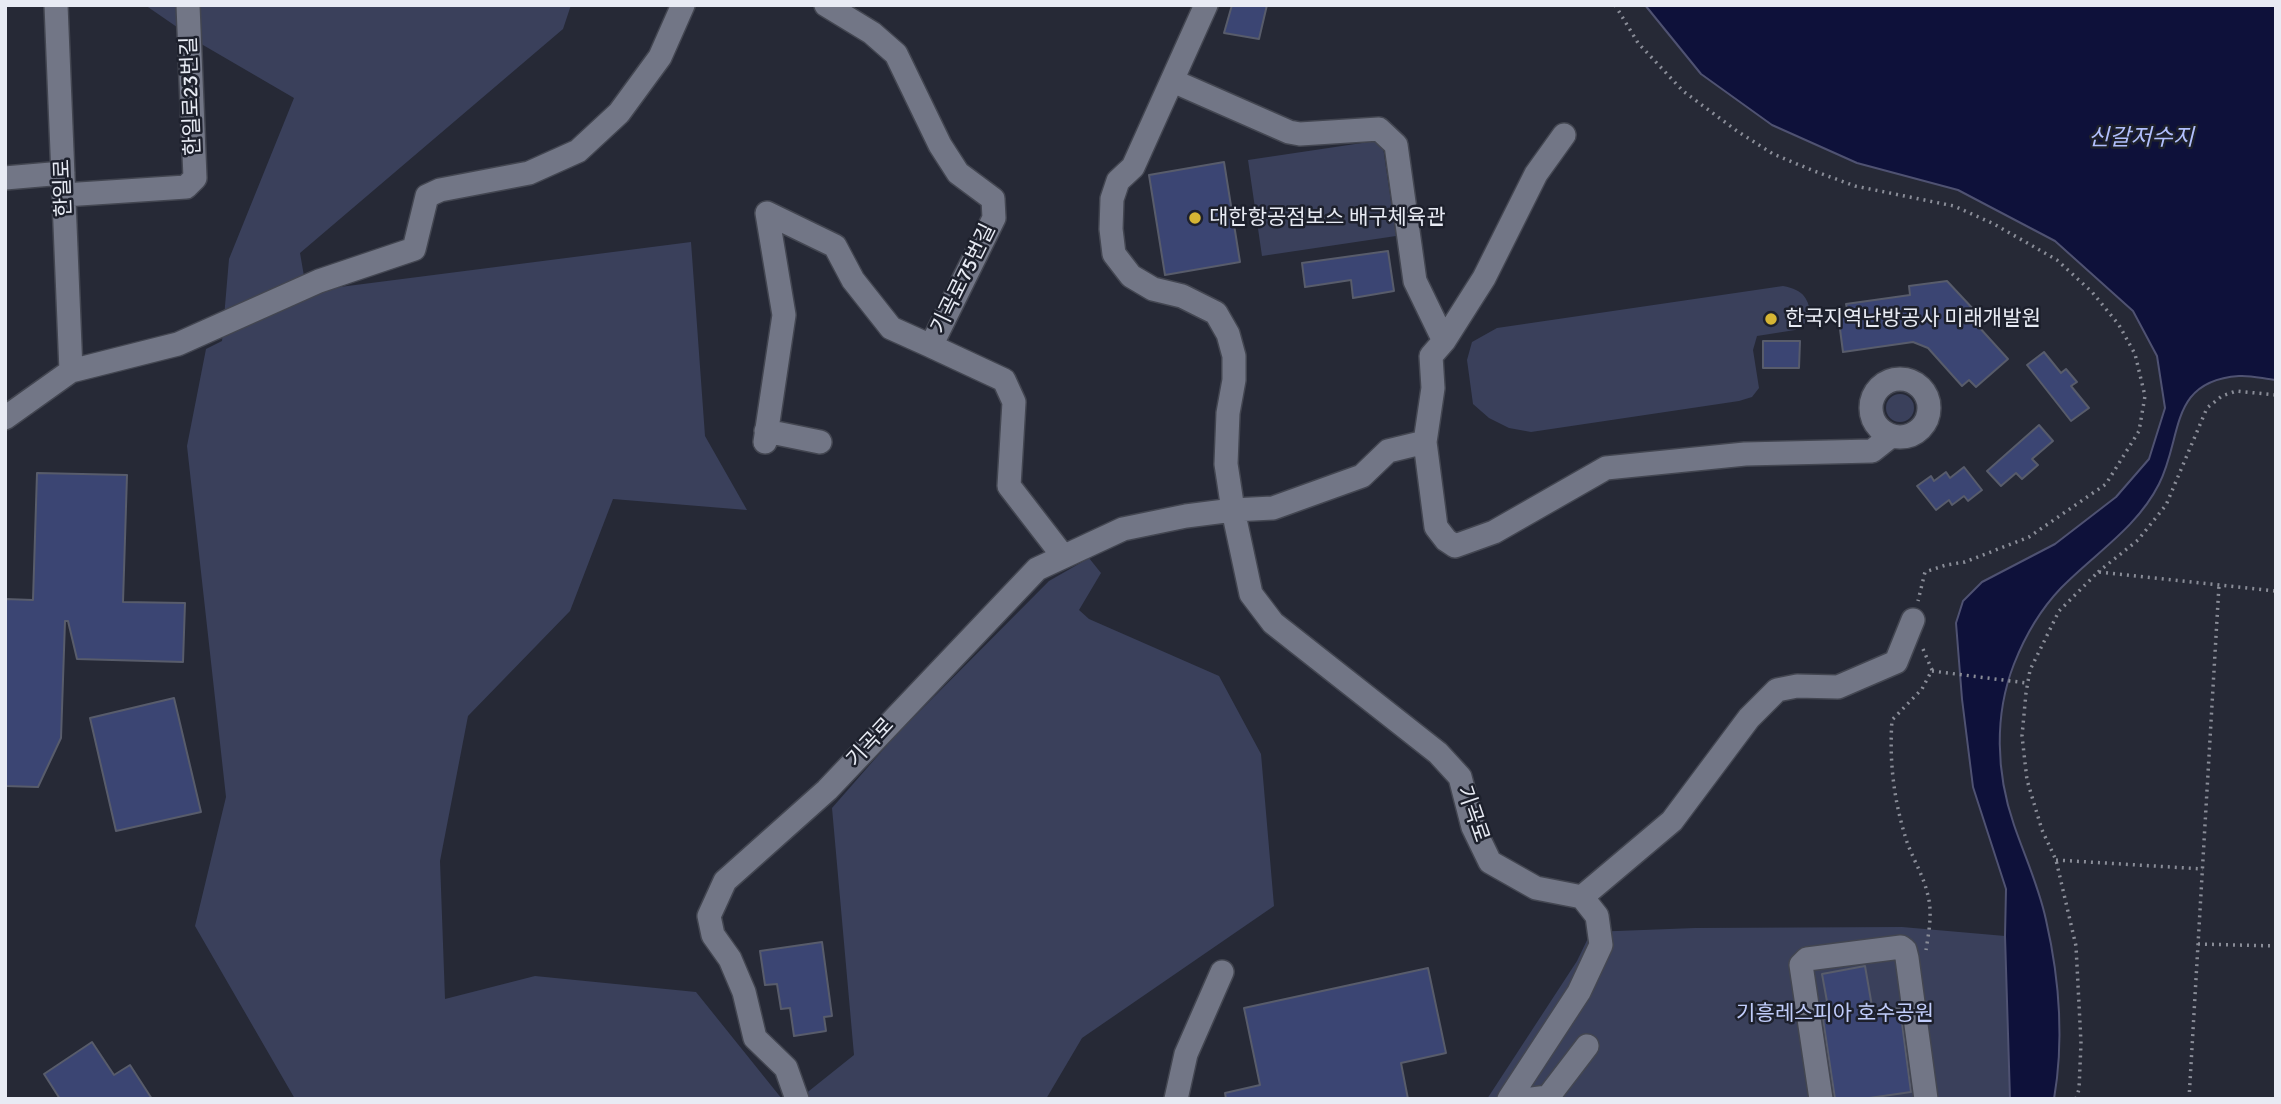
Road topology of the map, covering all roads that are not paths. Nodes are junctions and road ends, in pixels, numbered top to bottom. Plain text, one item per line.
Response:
1 (57, 5) edge
2 (188, 5) edge
3 (683, 5) edge
4 (826, 5) edge
5 (1206, 5) edge
6 (1174, 81) junction
7 (1564, 135) dead end
8 (5, 178) edge
9 (63, 184) junction
10 (1444, 341) junction
11 (931, 346) junction
12 (71, 371) junction
13 (5, 418) edge
14 (1891, 436) dead end
15 (820, 442) dead end
16 (1425, 442) junction
17 (1233, 510) junction
18 (1063, 556) junction
19 (1913, 620) road end
20 (1581, 897) junction
21 (1222, 972) dead end
22 (1587, 1046) dead end
23 (797, 1099) edge
24 (1176, 1099) edge
25 (1509, 1099) edge
26 (1532, 1099) edge
27 (1821, 1099) edge
28 (1926, 1099) edge

1 - 9 street, 한일로
2 - 9 street, 한일로23번길
3 - 12 street
4 - 11 street, 기곡로75번길
5 - 6 street
6 - 10 street
6 - 17 street
7 - 10 street
8 - 9 street, 한일로23번길
9 - 12 street, 한일로
10 - 16 street
11 - 15 street
11 - 18 street, 기곡로75번길
12 - 13 street
14 - 16 street
16 - 17 street, 기곡로
17 - 18 street, 기곡로
17 - 20 street, 기곡로
18 - 23 street, 기곡로
19 - 20 street
20 - 25 street
21 - 24 street
22 - 26 street
27 - 28 street

